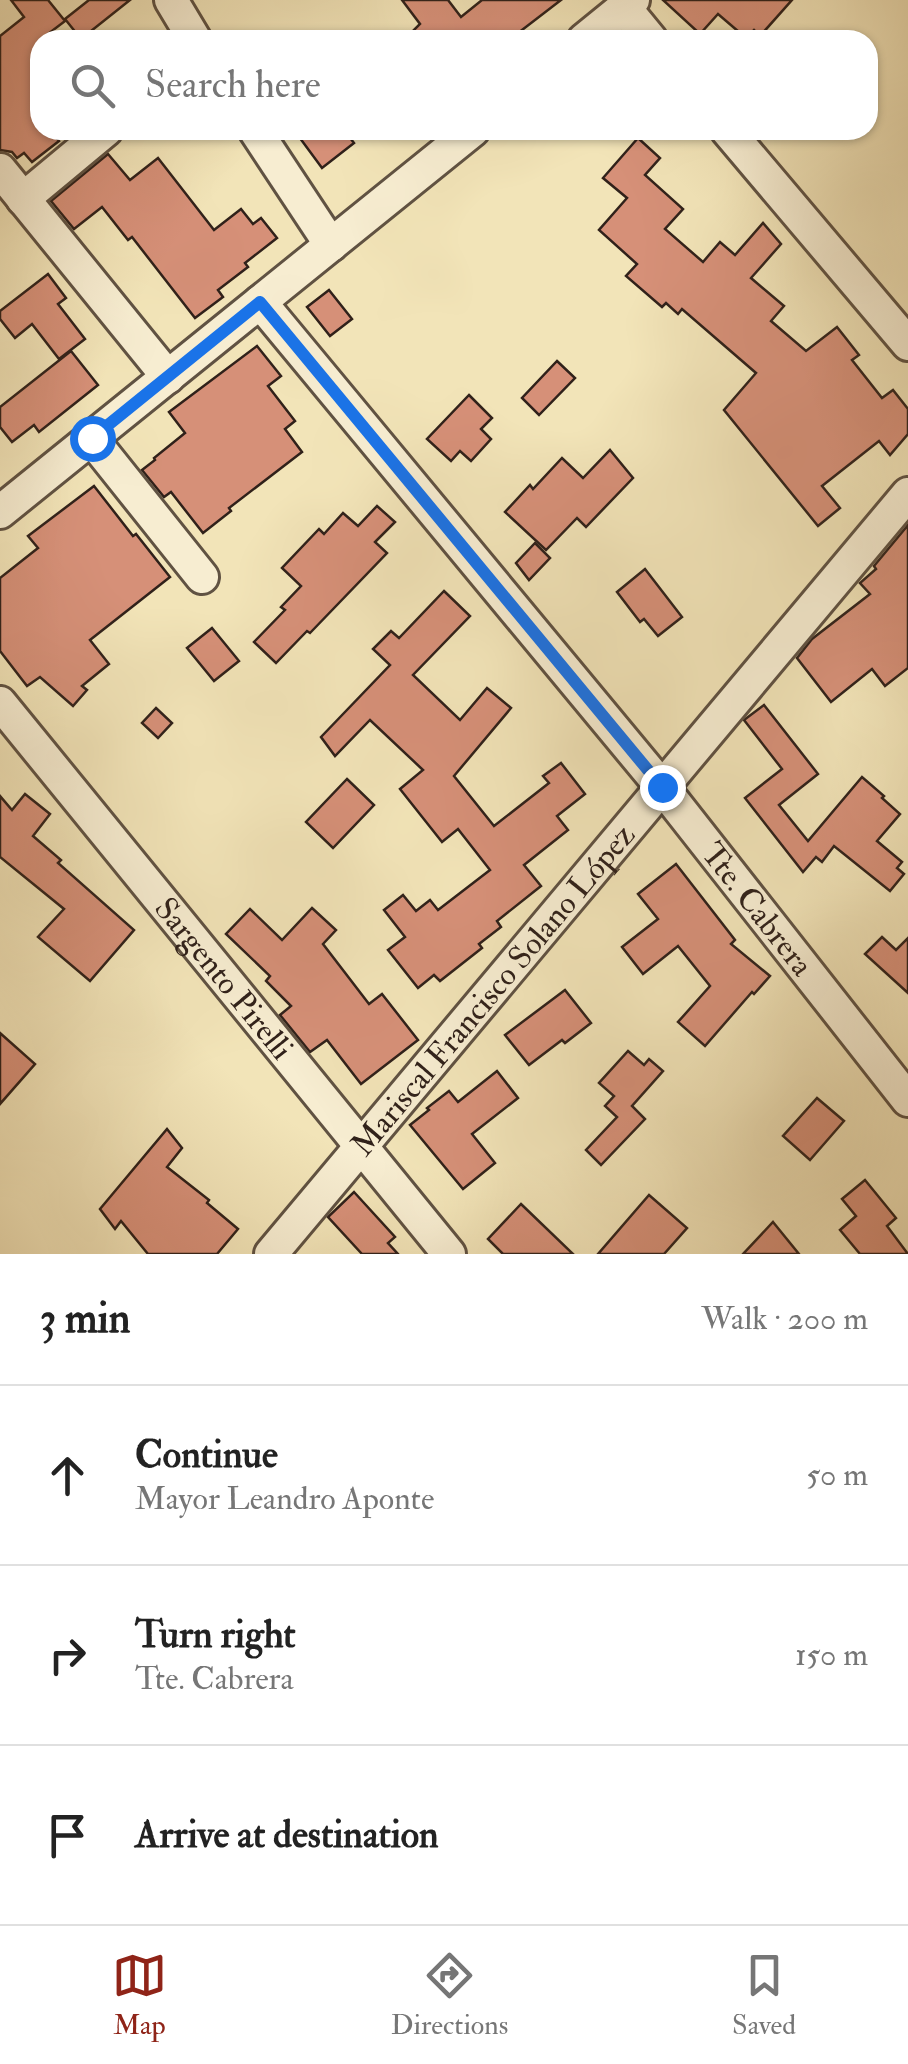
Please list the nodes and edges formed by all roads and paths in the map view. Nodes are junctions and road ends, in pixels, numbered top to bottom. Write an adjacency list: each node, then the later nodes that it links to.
1 (170, 0): 3 (street)
2 (628, 4): 4 (street); 5 (street)
3 (189, 30)
4 (596, 30)
5 (645, 30)
6 (94, 140): 11 (street)
7 (261, 140): 12 (street)
8 (460, 140): 12 (street)
9 (735, 140): 14 (street)
10 (0, 170): 11 (street)
11 (23, 199): 15 (street)
12 (331, 245): 13 (street)
13 (260, 302): 15 (street); 21 (street, Tte. Cabrera)
14 (908, 344)
15 (168, 377): 16 (street)
16 (92, 438): 18 (street); 19 (street)
17 (908, 494): 21 (street, Mariscal Francisco Solano López)
18 (0, 512)
19 (202, 577)
20 (0, 703): 23 (street, Sargento Pirelli)
21 (662, 787): 22 (street, Tte. Cabrera); 23 (street, Mariscal Francisco Solano López)
22 (908, 1100)
23 (362, 1146): 24 (street, Mariscal Francisco Solano López); 25 (street, Sargento Pirelli)
24 (270, 1254)
25 (448, 1254)

